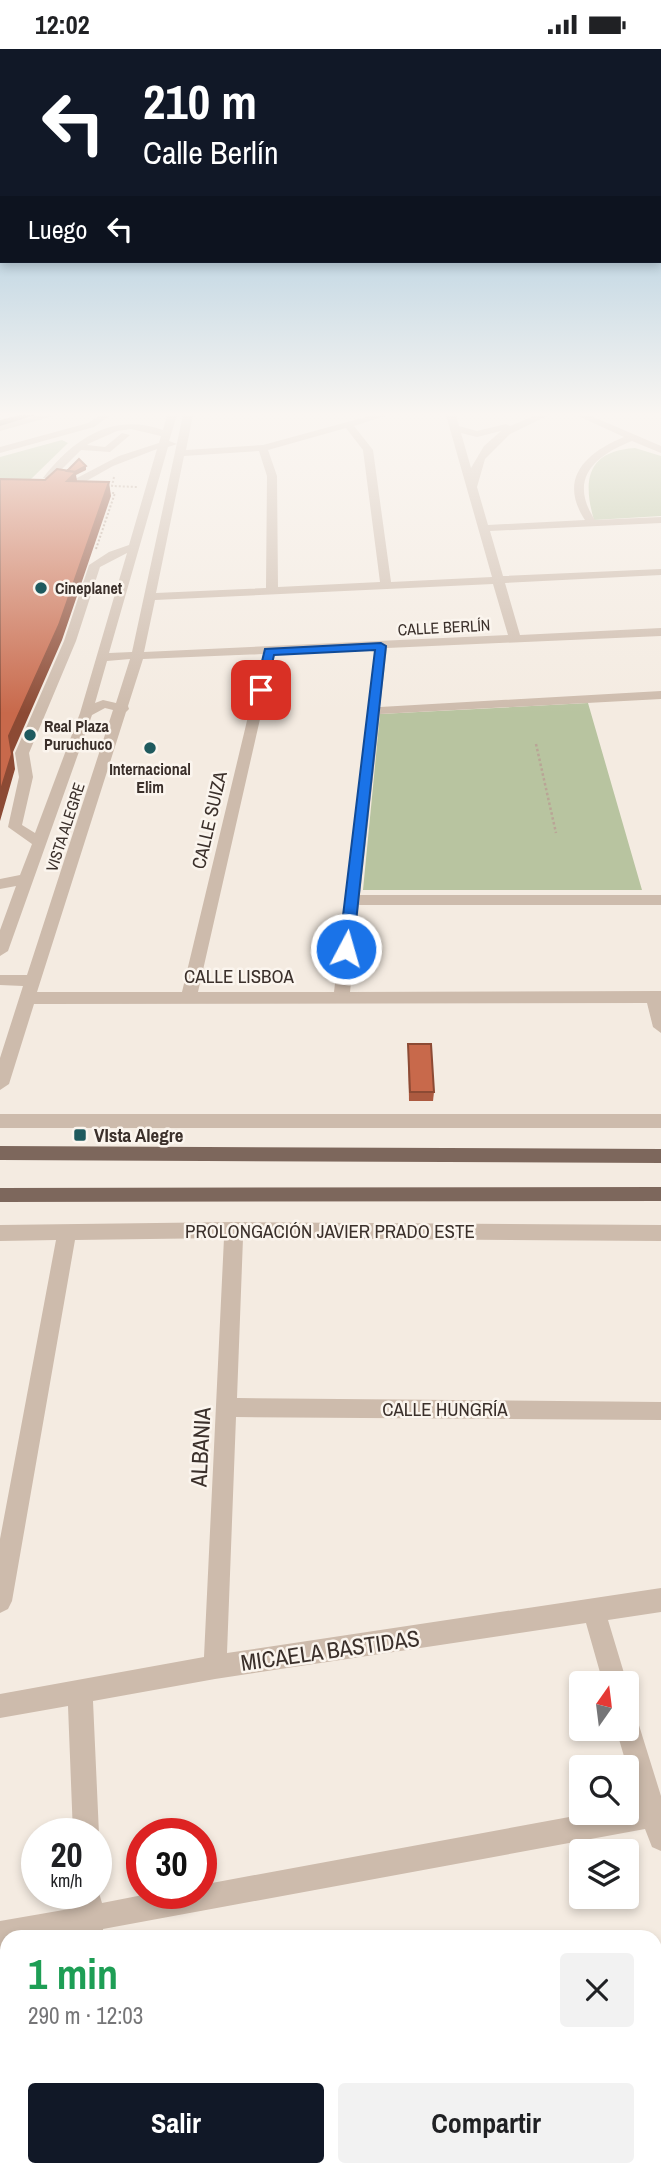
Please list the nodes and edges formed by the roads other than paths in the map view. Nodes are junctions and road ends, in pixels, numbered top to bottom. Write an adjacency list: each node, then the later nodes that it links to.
1 (145, 514): 10 (street, VISTA ALEGRE)
2 (168, 514): 15 (street, VISTA ALEGRE)
3 (272, 514): 14 (street)
4 (377, 514): 13 (street)
5 (479, 514): 9 (street)
6 (587, 514): 8 (street)
7 (661, 520): 8 (street)
8 (593, 523): 9 (street)
9 (483, 528): 12 (street)
10 (136, 546): 20 (street, VISTA ALEGRE); 26 (street)
11 (661, 572): 12 (street)
12 (498, 581): 13 (street); 17 (street)
13 (386, 586): 14 (street)
14 (272, 591): 15 (street)
15 (151, 597): 21 (street, VISTA ALEGRE)
16 (661, 632): 17 (street, CALLE BERLÍN)
17 (515, 639): 18 (street, CALLE BERLÍN)
18 (381, 646): 19 (street, CALLE BERLÍN); 24 (street)
19 (269, 652): 21 (street, CALLE BERLÍN); 34 (street, CALLE SUIZA)
20 (104, 657): 21 (street, CALLE BERLÍN); 25 (street, VISTA ALEGRE)
21 (138, 657): 23 (street, VISTA ALEGRE)
22 (661, 695): 24 (street)
23 (123, 709): 25 (street); 33 (street, VISTA ALEGRE)
24 (373, 711): 29 (street)
25 (86, 713): 26 (street, VISTA ALEGRE)
26 (39, 842): 27 (street, VISTA ALEGRE)
27 (26, 879): 28 (street); 31 (street, VISTA ALEGRE)
28 (0, 884)
29 (352, 900): 30 (street); 35 (street)
30 (661, 900)
31 (0, 951)
32 (0, 981): 33 (street)
33 (32, 981): 37 (street, VISTA ALEGRE)
34 (189, 997): 35 (street, CALLE LISBOA); 37 (street, CALLE LISBOA)
35 (341, 997): 36 (street, CALLE LISBOA)
36 (657, 997): 38 (street)
37 (27, 998): 39 (street, VISTA ALEGRE)
38 (661, 1027)
39 (7, 1042): 40 (street, VISTA ALEGRE)
40 (0, 1084)
41 (0, 1121): 42 (street)
42 (661, 1121)
43 (0, 1153): 44 (main road)
44 (661, 1156)
45 (661, 1194): 46 (main road, PROLONGACIÓN JAVIER PRADO ESTE)
46 (0, 1195)
47 (234, 1230): 49 (street, PROLONGACIÓN JAVIER PRADO ESTE); 50 (street, PROLONGACIÓN JAVIER PRADO ESTE); 51 (street, ALBANIA)
48 (0, 1233): 49 (street, PROLONGACIÓN JAVIER PRADO ESTE)
49 (67, 1233): 53 (street)
50 (661, 1233)
51 (228, 1407): 52 (street, CALLE HUNGRÍA); 56 (street, ALBANIA)
52 (661, 1411)
53 (0, 1601)
54 (661, 1601): 55 (street, MICAELA BASTIDAS)
55 (593, 1611): 56 (street, MICAELA BASTIDAS); 57 (street)
56 (215, 1667): 58 (street, MICAELA BASTIDAS)
57 (611, 1671)
58 (80, 1693): 59 (street, MICAELA BASTIDAS); 61 (street)
59 (0, 1706)
60 (632, 1741): 62 (street)
61 (85, 1818)
62 (659, 1822): 63 (street)
63 (89, 1916): 64 (street)
64 (23, 1930)

